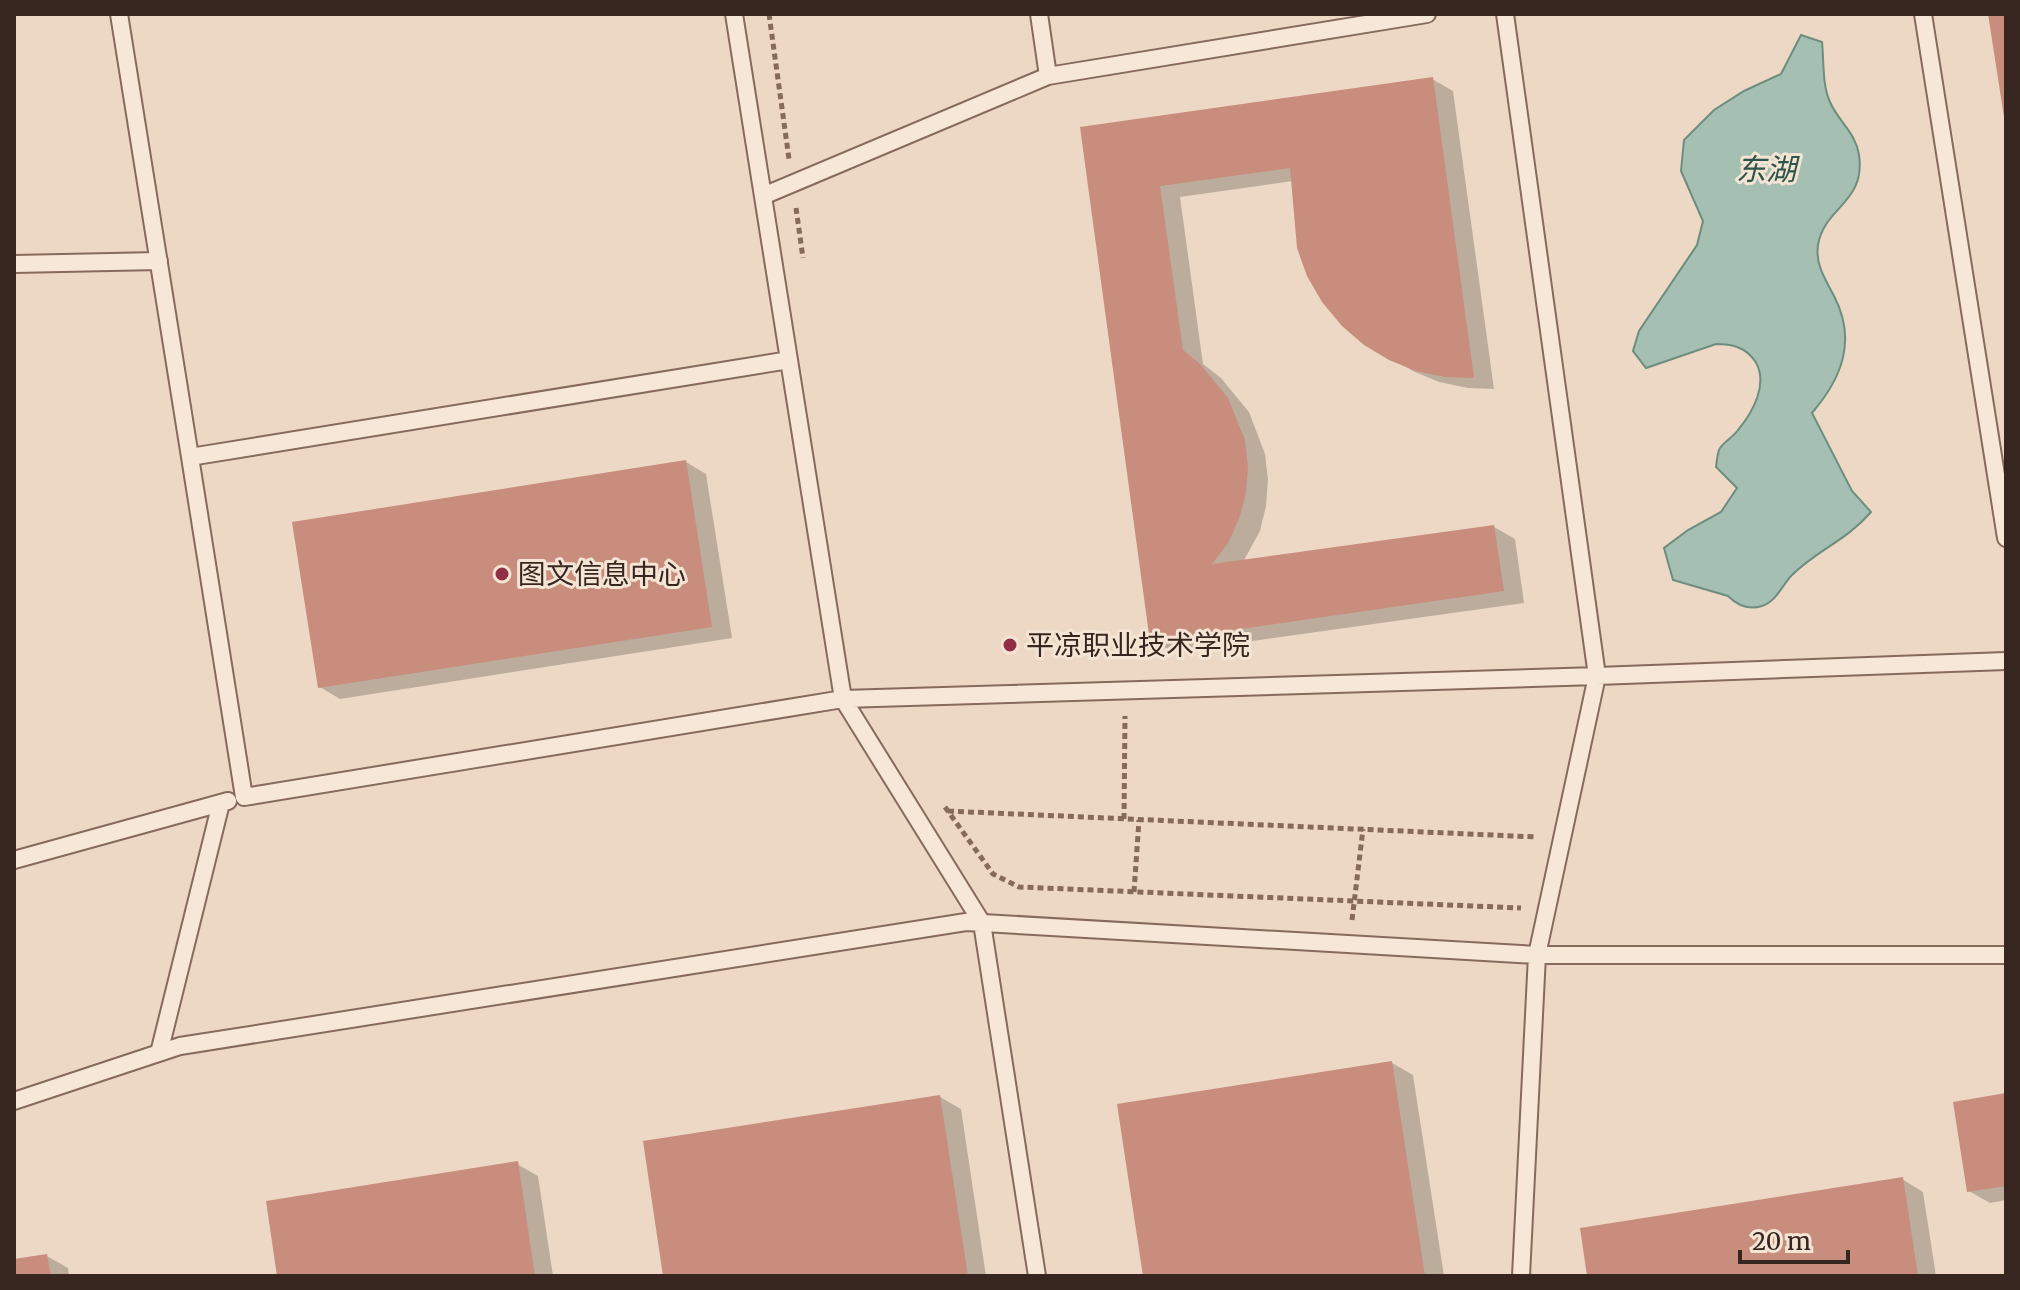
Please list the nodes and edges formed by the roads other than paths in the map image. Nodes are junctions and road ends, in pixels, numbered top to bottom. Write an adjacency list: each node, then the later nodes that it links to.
1 (119, 14): 9 (lane)
2 (734, 14): 8 (lane)
3 (1039, 14): 7 (lane)
4 (1427, 14): 7 (lane)
5 (1505, 14): 15 (lane)
6 (1923, 14): 13 (lane)
7 (1048, 76): 8 (lane)
8 (763, 196): 11 (lane)
9 (159, 261): 10 (lane); 12 (lane)
10 (14, 264)
11 (789, 360): 12 (lane); 16 (lane)
12 (190, 457): 17 (lane)
13 (2006, 538)
14 (2006, 661): 15 (lane)
15 (1597, 676): 16 (lane); 21 (lane)
16 (843, 699): 17 (lane); 20 (lane)
17 (244, 797): 18 (lane)
18 (221, 803): 19 (lane); 23 (lane)
19 (14, 860)
20 (982, 923): 21 (lane); 23 (lane); 25 (lane)
21 (1537, 955): 22 (lane); 26 (lane)
22 (2006, 955)
23 (159, 1053): 24 (lane)
24 (14, 1101)
25 (1037, 1276)
26 (1521, 1276)

